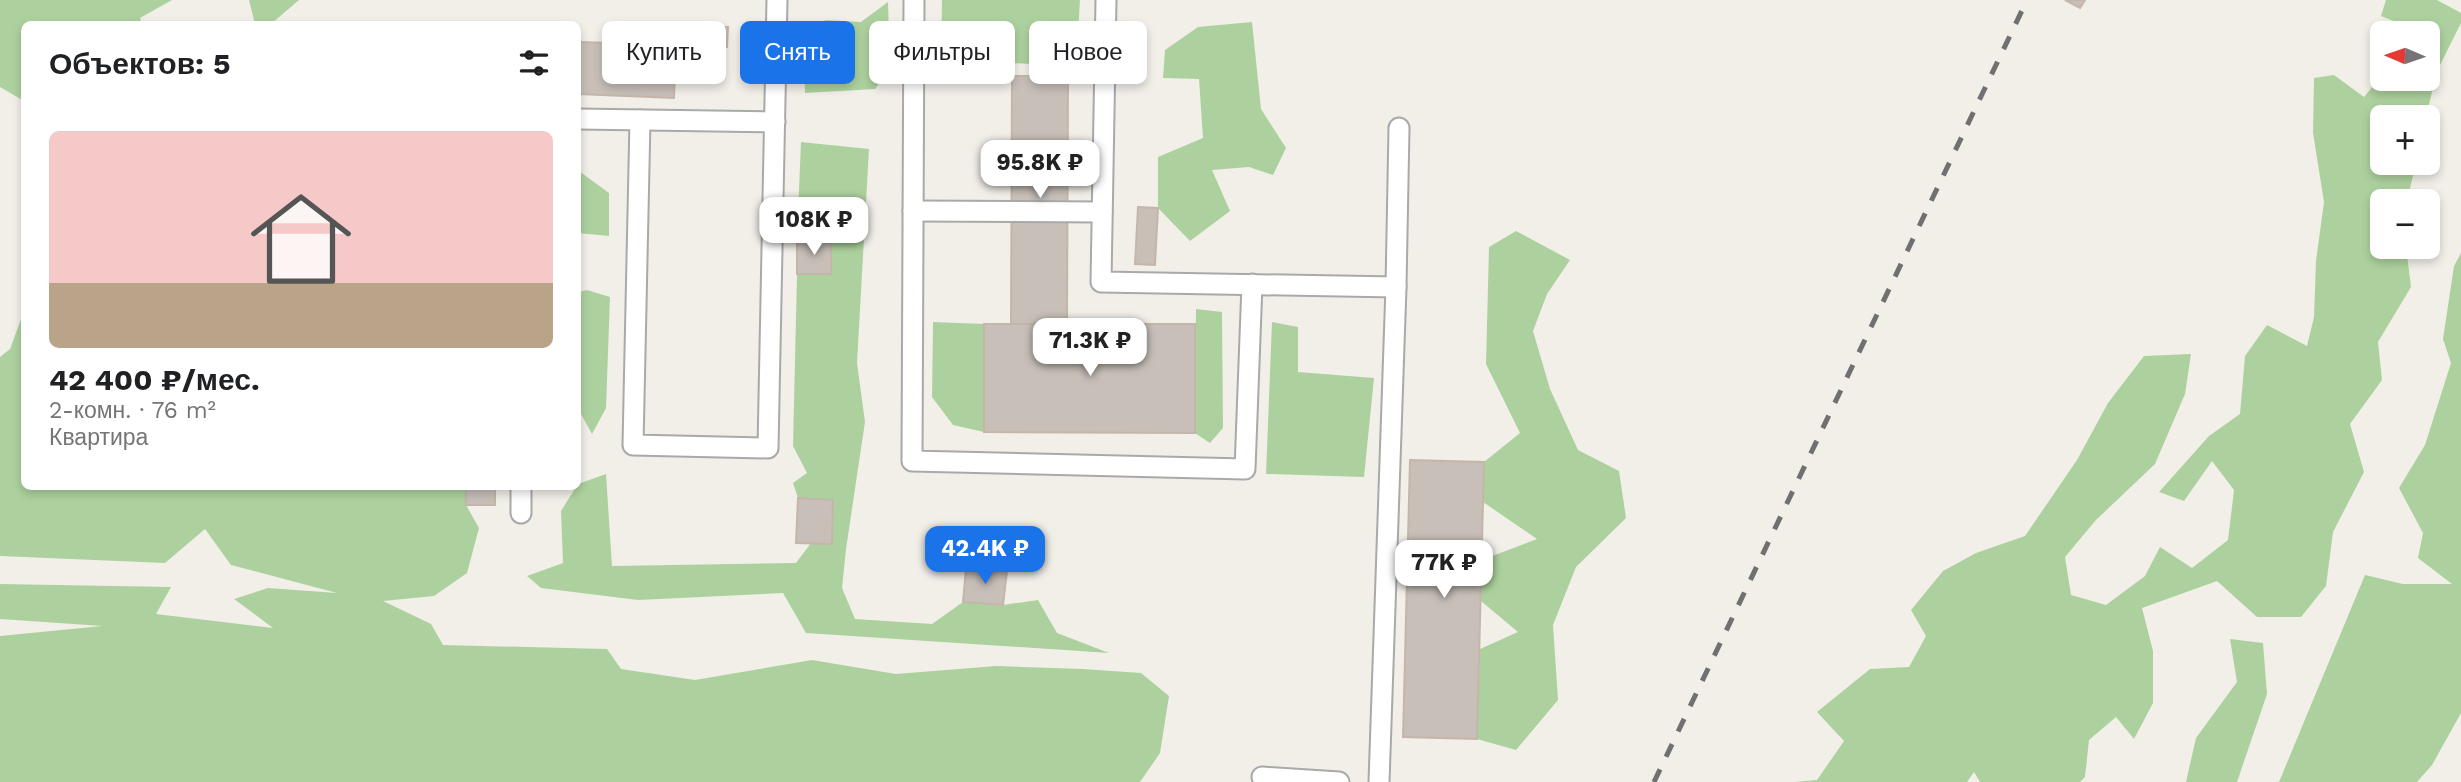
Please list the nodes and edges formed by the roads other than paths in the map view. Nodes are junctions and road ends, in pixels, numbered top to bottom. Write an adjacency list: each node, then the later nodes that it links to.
1 (777, 0): 6 (lane)
2 (914, 0): 8 (lane)
3 (1105, 0): 9 (lane)
4 (581, 118): 5 (lane)
5 (640, 120): 6 (lane); 6 (lane)
6 (775, 122)
7 (1399, 128): 11 (lane)
8 (913, 211): 9 (lane); 10 (lane)
9 (1102, 212): 10 (lane)
10 (1252, 284): 11 (lane)
11 (1396, 287): 16 (lane)
12 (522, 490): 13 (lane)
13 (521, 513)
14 (1262, 777): 15 (lane)
15 (1339, 782)
16 (1379, 782)

